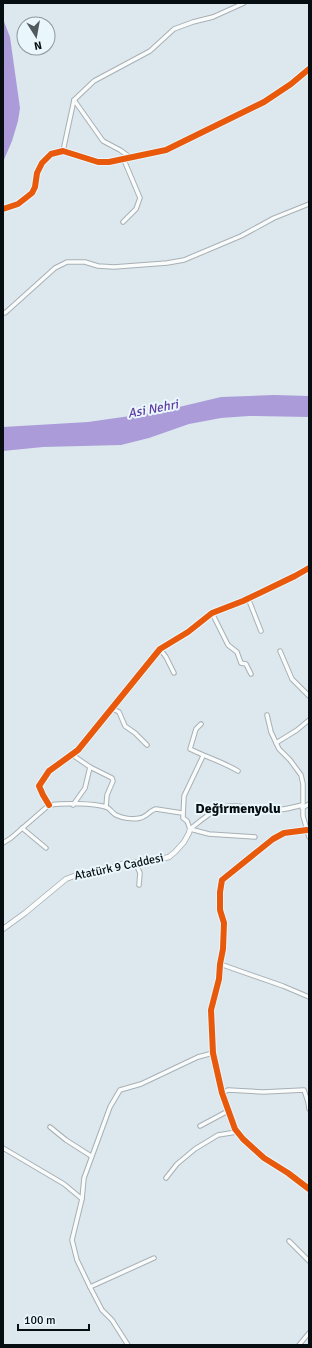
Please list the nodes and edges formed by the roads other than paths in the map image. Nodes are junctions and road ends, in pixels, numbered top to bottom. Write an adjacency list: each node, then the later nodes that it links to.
1 (244, 3): 3 (street)
2 (309, 69): 5 (street)
3 (74, 100): 4 (street); 5 (street)
4 (63, 151): 6 (street); 8 (street)
5 (131, 158): 6 (street)
6 (124, 160): 9 (street)
7 (309, 204): 10 (street)
8 (3, 209)
9 (123, 222)
10 (3, 312)
11 (309, 568): 12 (street)
12 (248, 598): 13 (street); 14 (street)
13 (212, 613): 15 (street); 18 (street)
14 (261, 631)
15 (160, 650): 17 (street); 20 (street)
16 (280, 650): 19 (street)
17 (174, 673)
18 (250, 674)
19 (309, 696)
20 (113, 709): 25 (street); 26 (street)
21 (267, 715): 24 (street)
22 (309, 720): 24 (street)
23 (201, 724): 27 (street)
24 (276, 743): 34 (street)
25 (147, 745)
26 (71, 754): 28 (street); 31 (street)
27 (203, 756): 29 (street); 35 (street)
28 (90, 767): 32 (street); 33 (street)
29 (238, 771)
30 (309, 804): 34 (street)
31 (50, 805): 32 (street); 36 (street)
32 (73, 805): 33 (street)
33 (106, 807): 35 (street)
34 (302, 807): 37 (street); 38 (street)
35 (182, 813): 37 (street)
36 (22, 828): 41 (street); 42 (street)
37 (190, 828): 39 (street); 43 (street, Atatürk 9 Caddesi)
38 (307, 830): 40 (street); 46 (street)
39 (255, 837)
40 (309, 837)
41 (3, 843)
42 (46, 848)
43 (135, 862): 44 (street); 45 (street, Atatürk 9 Caddesi)
44 (139, 885)
45 (3, 929)
46 (220, 964): 47 (street); 48 (street)
47 (309, 997)
48 (213, 1053): 49 (street); 56 (street)
49 (222, 1094): 50 (street); 51 (street)
50 (309, 1108)
51 (228, 1111): 52 (street); 54 (street)
52 (200, 1126)
53 (50, 1127): 56 (street)
54 (237, 1132): 57 (street); 58 (street)
55 (3, 1148): 59 (street)
56 (91, 1156): 59 (street)
57 (166, 1178)
58 (309, 1189)
59 (82, 1199): 63 (street)
60 (289, 1240): 62 (street)
61 (154, 1258): 63 (street)
62 (309, 1261)
63 (90, 1287): 65 (street)
64 (309, 1333): 66 (street)
65 (128, 1345)
66 (299, 1345)

